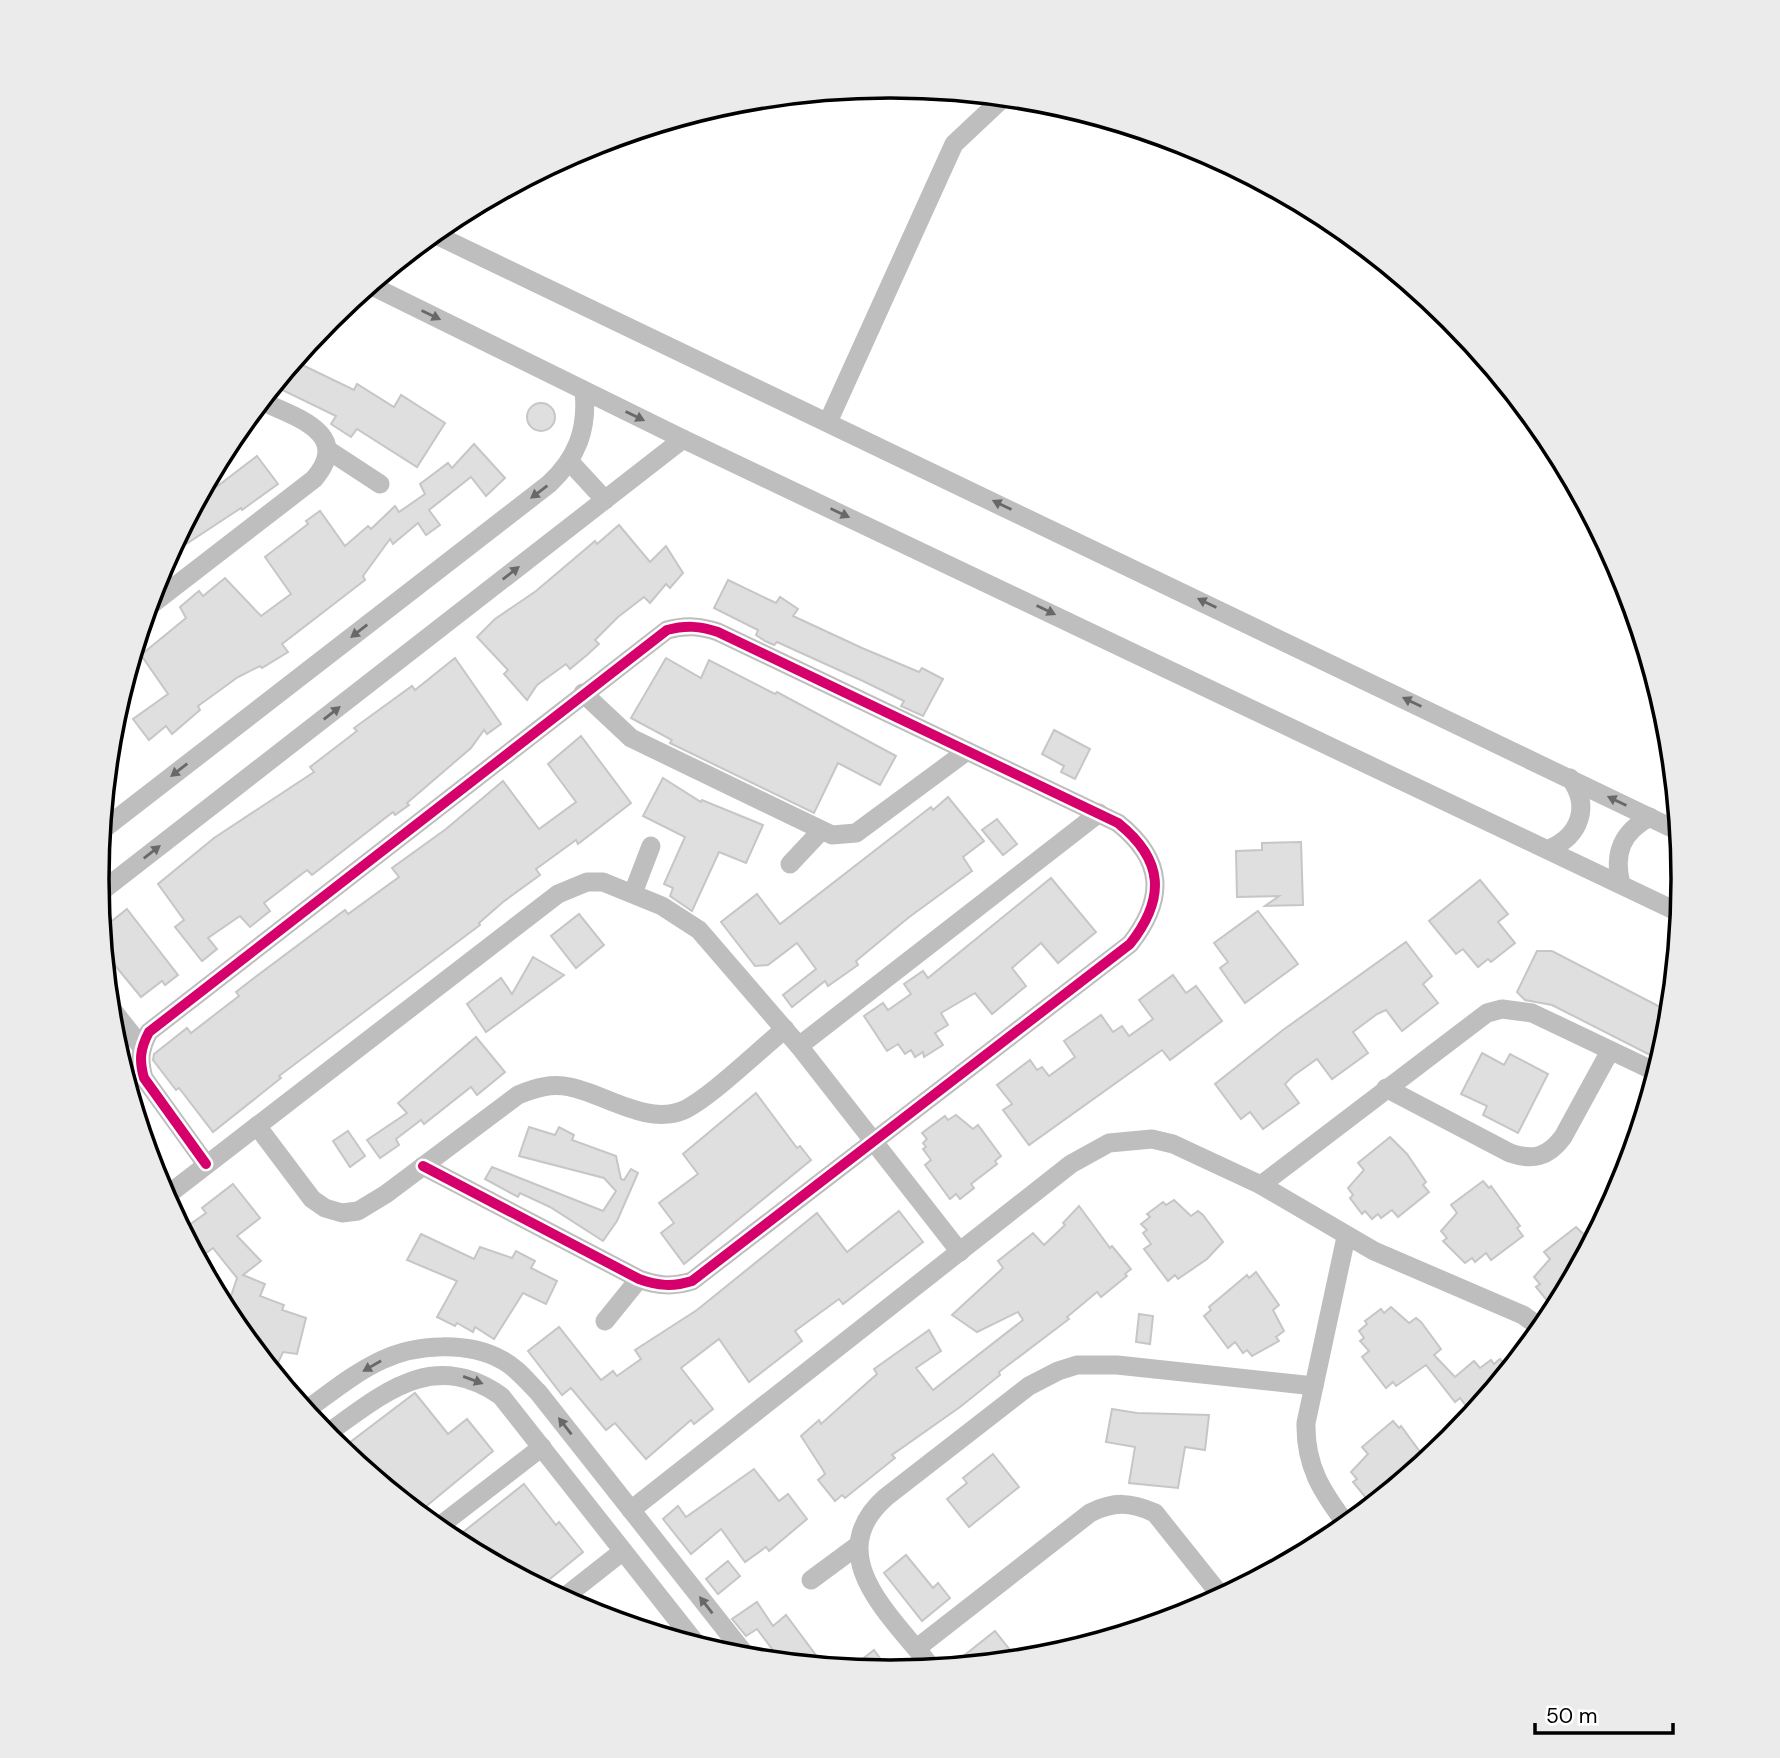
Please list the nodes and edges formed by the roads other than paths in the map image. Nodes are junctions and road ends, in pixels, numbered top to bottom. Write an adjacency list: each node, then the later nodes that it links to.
1 (995, 105): 6 (street)
2 (444, 239): 6 (street)
3 (378, 289): 4 (street, one-way to 4)
4 (584, 391): 7 (street, one-way to 7); 9 (street)
5 (269, 405): 8 (street)
6 (828, 422): 15 (street, one-way to 6)
7 (683, 439): 11 (street); 22 (street, one-way to 22)
8 (328, 450): 10 (street); 12 (street)
9 (570, 462): 11 (street); 18 (street, one-way to 18)
10 (380, 485)
11 (605, 500): 25 (street, one-way to 11)
12 (162, 597)
13 (583, 693): 14 (street); 20 (street); 30 (street)
14 (967, 751): 16 (street); 20 (street)
15 (1570, 778): 17 (street, one-way to 15); 22 (street)
16 (1099, 813): 31 (street); 36 (street)
17 (1650, 817): 19 (street); 24 (street)
18 (111, 824)
19 (1669, 826)
20 (820, 832): 23 (street)
21 (651, 846): 26 (street)
22 (1549, 849): 24 (street)
23 (790, 864)
24 (1621, 884): 27 (street)
25 (109, 885)
26 (633, 893): 29 (street); 35 (street)
27 (1670, 908)
28 (123, 1023): 30 (street)
29 (785, 1029): 31 (street); 38 (street)
30 (141, 1046): 37 (street)
31 (799, 1046): 36 (street)
32 (1610, 1051): 33 (street); 34 (street); 34 (street)
33 (1647, 1068)
34 (1386, 1088): 39 (street)
35 (257, 1126): 37 (street); 38 (street)
36 (874, 1142): 42 (street); 43 (street)
37 (206, 1164): 40 (street)
38 (424, 1166): 43 (street)
39 (1261, 1185): 41 (street); 42 (street)
40 (173, 1189)
41 (1346, 1237): 45 (street); 46 (street)
42 (960, 1252): 50 (street)
43 (639, 1279): 44 (street)
44 (605, 1321)
45 (1532, 1322)
46 (1314, 1386): 51 (street); 53 (street)
47 (313, 1405): 50 (street, one-way to 47)
48 (335, 1428): 49 (street, one-way to 49)
49 (542, 1447): 52 (street); 54 (street)
50 (631, 1510): 59 (street, one-way to 50)
51 (1341, 1516)
52 (446, 1521)
53 (857, 1546): 55 (street); 60 (street)
54 (623, 1551): 57 (street); 58 (street)
55 (811, 1580)
56 (1215, 1588): 60 (street)
57 (571, 1592)
58 (688, 1633)
59 (738, 1645)
60 (916, 1648): 61 (street)
61 (925, 1659)

